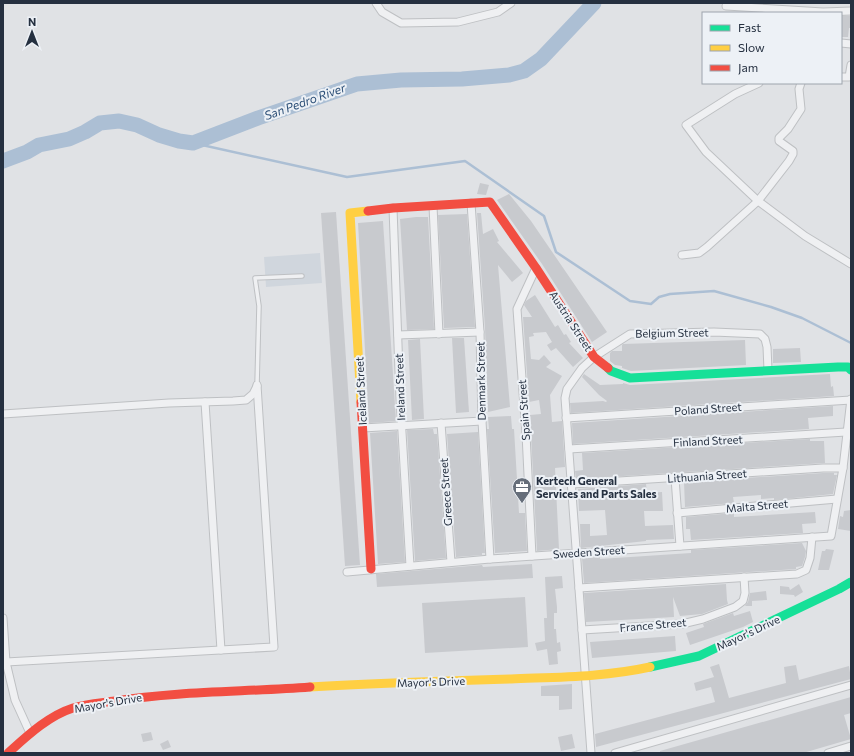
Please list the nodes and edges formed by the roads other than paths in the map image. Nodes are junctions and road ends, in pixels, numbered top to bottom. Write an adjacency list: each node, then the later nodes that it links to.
1 (376, 3): 2 (street)
2 (511, 3)
3 (726, 6): 4 (street)
4 (851, 11)
5 (851, 65): 6 (street)
6 (850, 77)
7 (757, 84): 9 (street)
8 (801, 84): 9 (street)
9 (758, 200): 14 (street); 15 (street)
10 (471, 203): 11 (street, Austria Street); 16 (street, Austria Street); 18 (street, Denmark Street)
11 (433, 206): 12 (street, Austria Street); 19 (street)
12 (393, 208): 13 (street, Austria Street); 20 (street, Ireland Street)
13 (350, 213): 32 (street, Iceland Street)
14 (682, 255)
15 (851, 264)
16 (536, 268): 21 (street, Austria Street); 43 (street, Spain Street)
17 (302, 276): 24 (lane)
18 (480, 332): 19 (street); 29 (street, Denmark Street)
19 (439, 334): 20 (street)
20 (398, 335): 31 (street, Ireland Street)
21 (594, 357): 22 (street, Austria Street); 22 (street, Belgium Street); 28 (street, Belgium Street)
22 (768, 370): 23 (street, Austria Street)
23 (851, 370)
24 (257, 385): 26 (street); 54 (street)
25 (851, 400): 28 (street, Poland Street); 33 (street)
26 (205, 402): 27 (street); 54 (street)
27 (3, 414)
28 (566, 418): 34 (street, Belgium Street)
29 (482, 421): 30 (street); 44 (street, Denmark Street)
30 (442, 423): 31 (street); 45 (street, Greece Street)
31 (402, 425): 32 (street); 46 (street, Ireland Street)
32 (363, 428): 47 (street, Iceland Street)
33 (846, 432): 34 (street, Finland Street); 35 (street)
34 (569, 449): 37 (street, Belgium Street)
35 (843, 468): 36 (street, Lithuania Street); 38 (street)
36 (675, 478): 37 (street, Lithuania Street); 39 (street)
37 (572, 484): 42 (street, Belgium Street)
38 (837, 499): 39 (street, Malta Street); 40 (street, Sweden Street)
39 (677, 513): 41 (street)
40 (812, 537): 41 (street, Sweden Street); 49 (street)
41 (680, 546): 42 (street, Sweden Street)
42 (577, 553): 43 (street, Sweden Street); 51 (street, Belgium Street)
43 (532, 556): 44 (street, Sweden Street)
44 (490, 559): 45 (street, Sweden Street)
45 (450, 562): 46 (street, Sweden Street)
46 (410, 566): 47 (street, Sweden Street)
47 (372, 569): 48 (street, Sweden Street)
48 (347, 572)
49 (744, 576): 51 (street); 53 (street, France Street)
50 (851, 582): 56 (street, Mayor's Drive)
51 (579, 588): 53 (street, Belgium Street)
52 (3, 618): 55 (street)
53 (582, 630): 56 (street, Belgium Street)
54 (221, 650): 55 (street)
55 (6, 662): 58 (street)
56 (586, 676): 58 (street, Mayor's Drive); 61 (street, Belgium Street)
57 (851, 685): 62 (street)
58 (30, 733): 60 (street, Mayor's Drive)
59 (851, 746): 63 (street)
60 (8, 753)
61 (592, 753)
62 (615, 753)
63 (828, 753)

